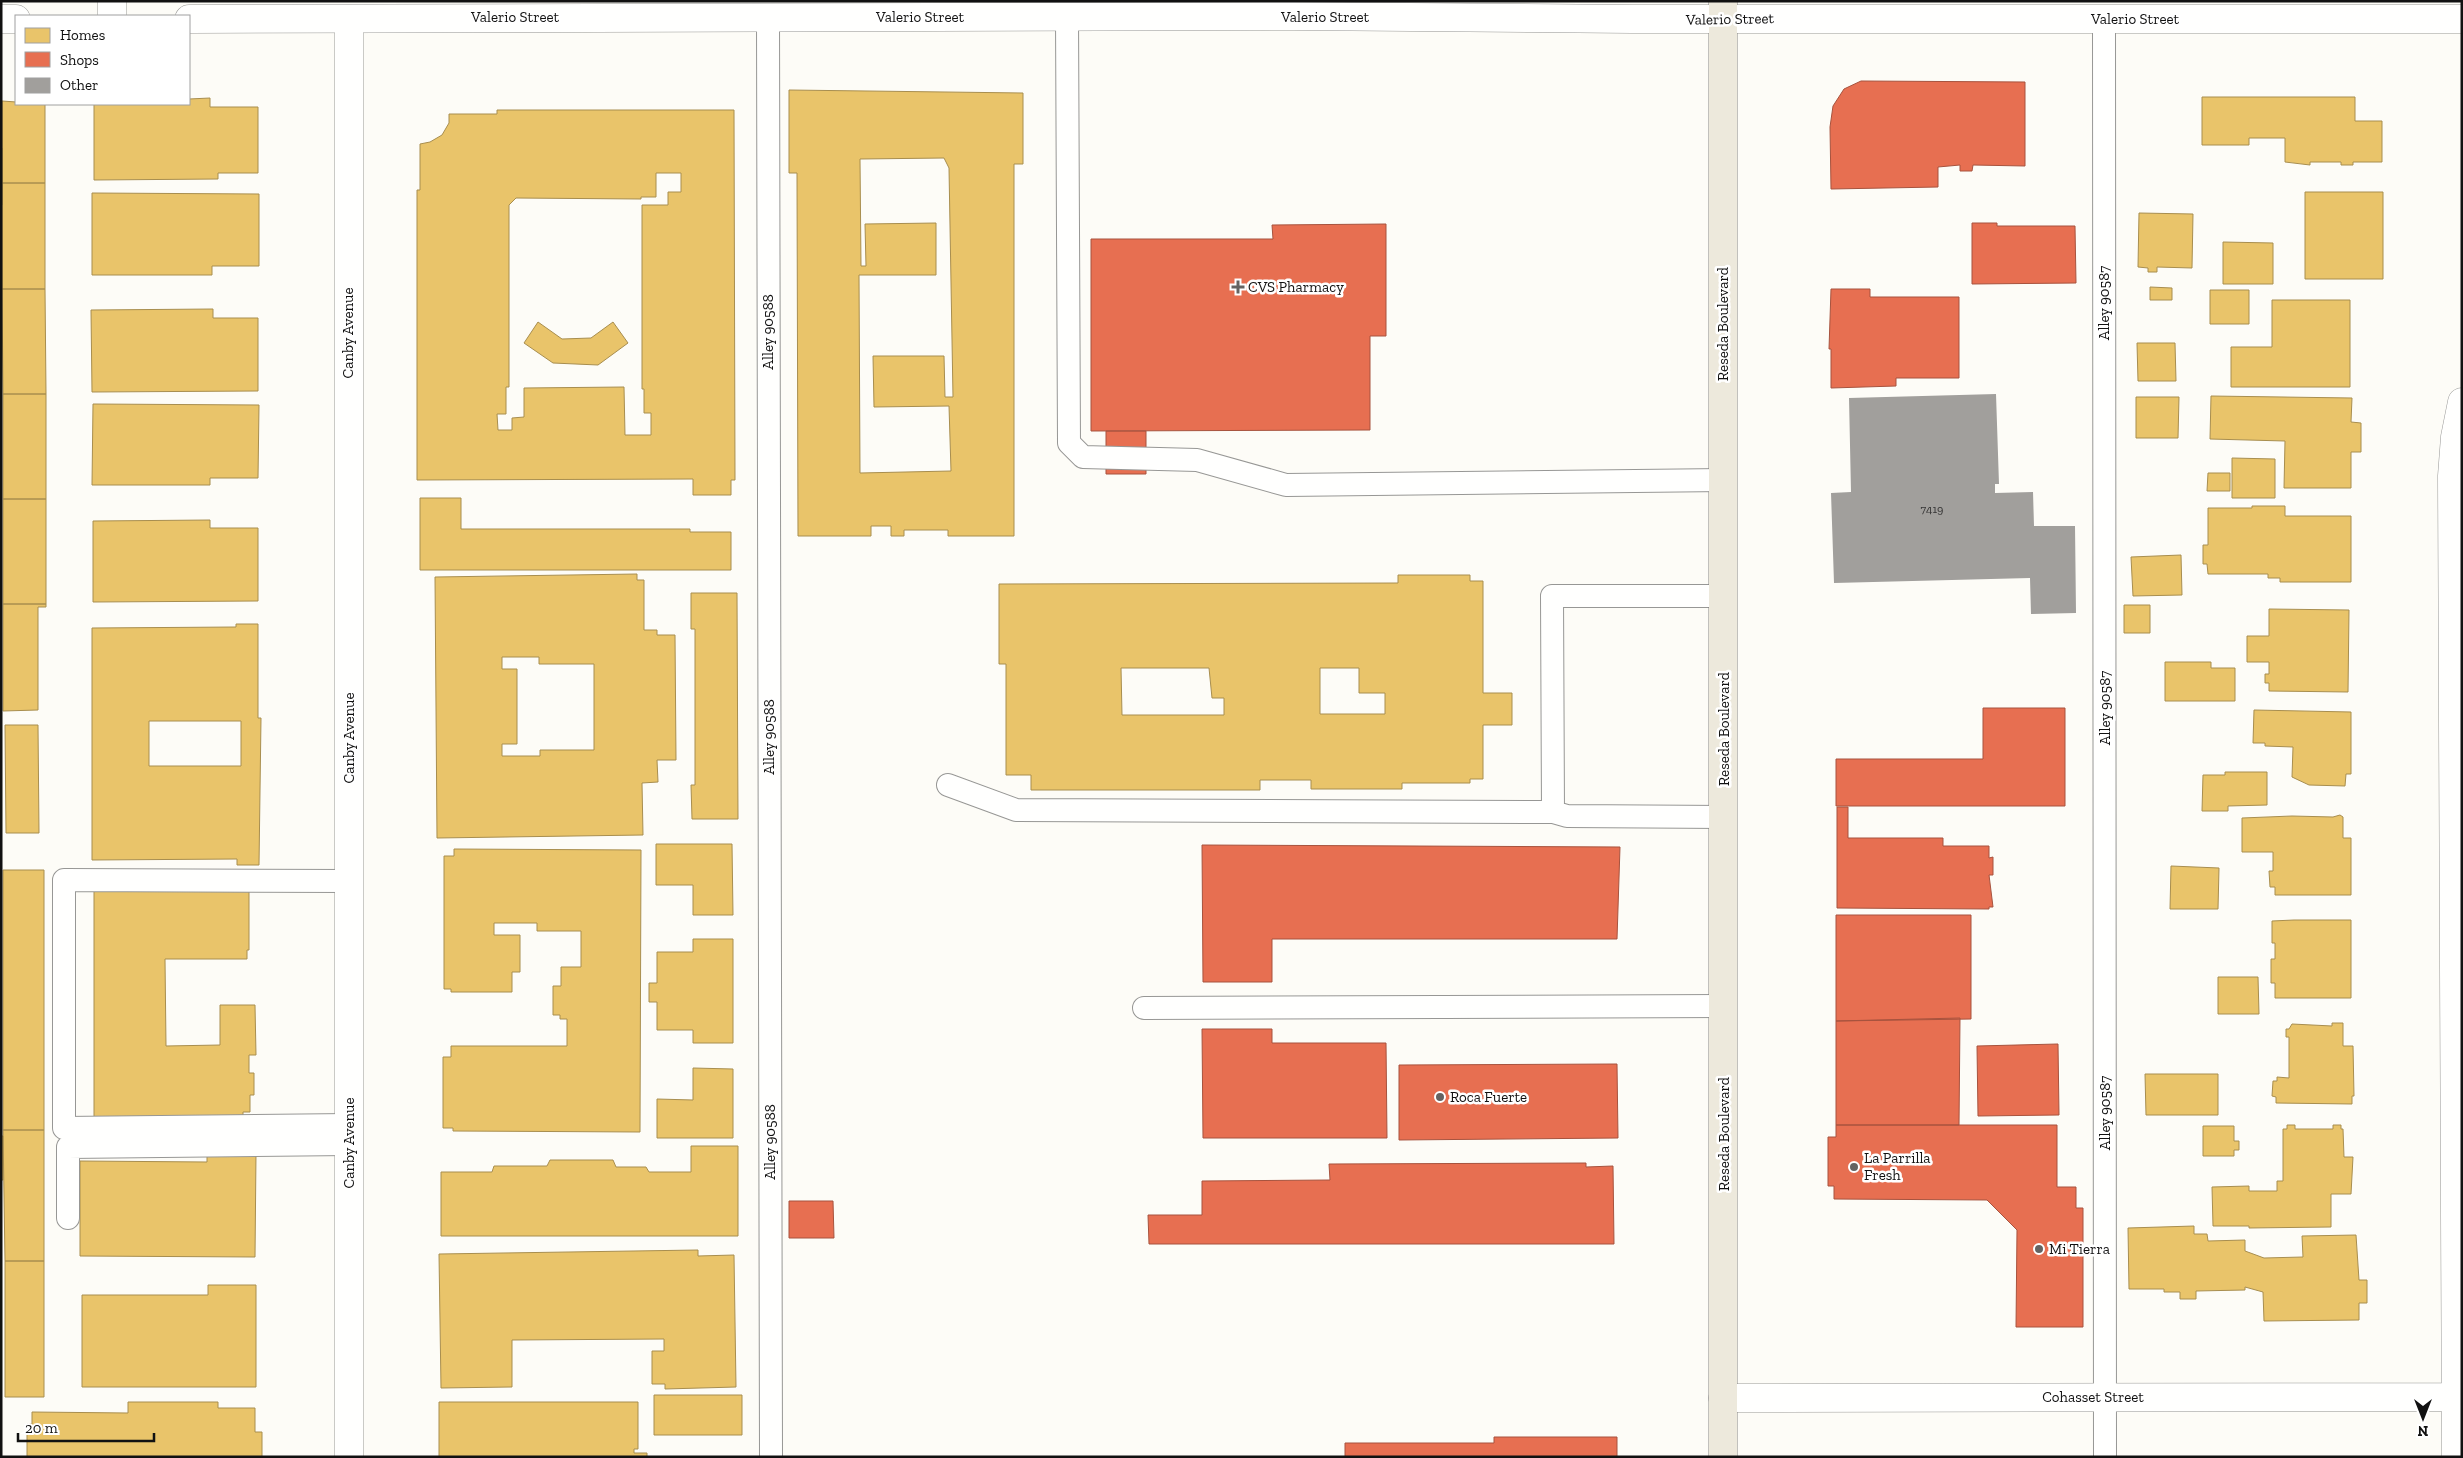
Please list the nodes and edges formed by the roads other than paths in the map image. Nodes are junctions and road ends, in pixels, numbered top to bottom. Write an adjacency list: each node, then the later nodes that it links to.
1 (112, 1): 7 (street)
2 (503, 9): 8 (street, Valerio Street); 13 (street, Valerio Street)
3 (903, 9): 8 (street, Valerio Street); 9 (street, Valerio Street)
4 (1294, 9): 5 (street, Valerio Street); 9 (street, Valerio Street)
5 (1723, 10): 14 (street, Valerio Street); 17 (main road, Reseda Boulevard)
6 (2146, 10): 14 (street, Valerio Street); 15 (street, Valerio Street)
7 (112, 15)
8 (768, 17): 31 (lane, Alley 90588)
9 (1067, 17): 17 (lane)
10 (1, 19): 11 (street)
11 (15, 19)
12 (190, 19): 13 (street, Valerio Street)
13 (349, 19): 22 (street, Canby Avenue)
14 (2104, 19): 27 (lane, Alley 90587)
15 (2462, 19)
16 (2462, 402): 28 (street)
17 (1724, 480): 18 (main road, Reseda Boulevard)
18 (1724, 596): 20 (lane); 21 (main road, Reseda Boulevard)
19 (948, 785): 20 (lane)
20 (1553, 812): 21 (lane)
21 (1725, 817): 23 (main road, Reseda Boulevard)
22 (349, 881): 25 (street, Canby Avenue); 25 (lane)
23 (1724, 1006): 24 (lane); 29 (main road, Reseda Boulevard)
24 (1144, 1008)
25 (349, 1134): 26 (lane); 30 (street, Canby Avenue)
26 (68, 1218)
27 (2105, 1397): 28 (street, Cohasset Street); 29 (street, Cohasset Street); 33 (lane, Alley 90587)
28 (2459, 1397): 34 (street)
29 (1723, 1398): 32 (main road, Reseda Boulevard)
30 (349, 1457)
31 (771, 1457)
32 (1724, 1457)
33 (2105, 1457)
34 (2456, 1457)

